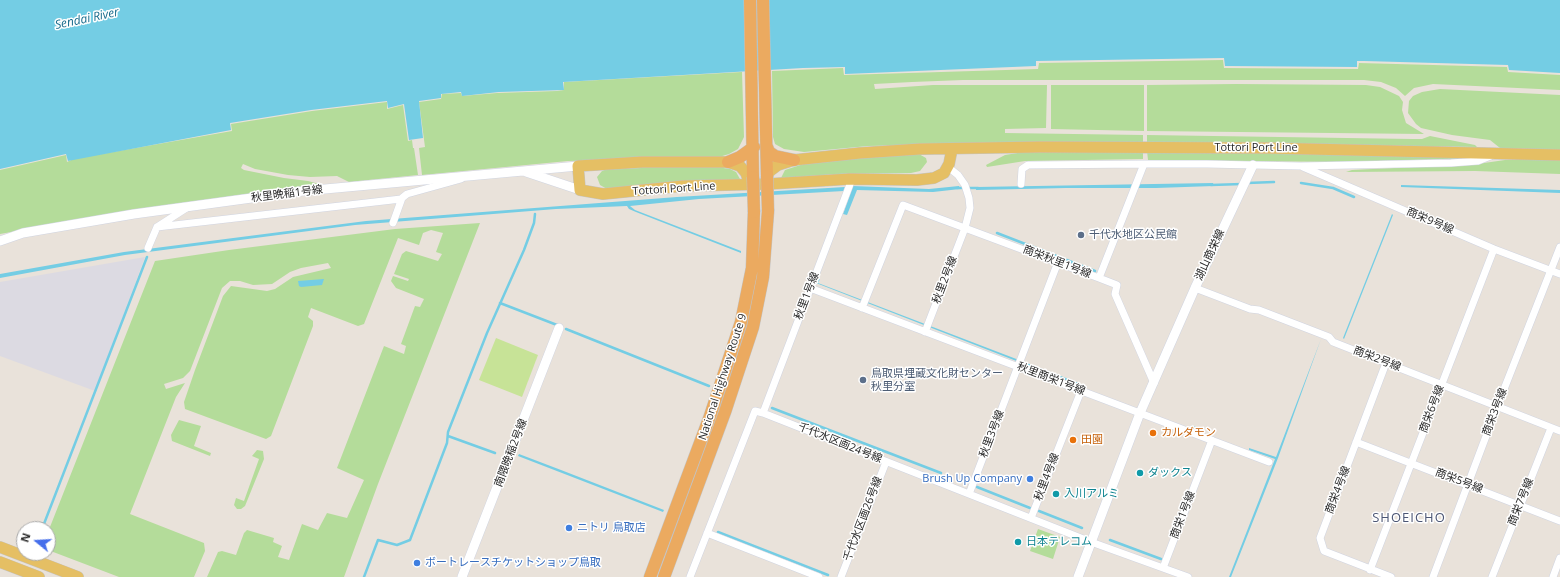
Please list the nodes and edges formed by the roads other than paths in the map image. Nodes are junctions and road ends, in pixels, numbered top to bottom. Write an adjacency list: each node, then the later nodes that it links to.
1 (750, 0): 3 (highway, National Highway Route 9)
2 (763, 0): 4 (highway, National Highway Route 9)
3 (754, 147): 9 (highway); 18 (highway, National Highway Route 9)
4 (767, 147): 8 (highway); 17 (highway, National Highway Route 9)
5 (952, 149): 6 (main road, Tottori Port Line); 8 (main road, Tottori Port Line); 14 (main road)
6 (1499, 153): 7 (main road, Tottori Port Line); 13 (street)
7 (1560, 155)
8 (794, 160): 17 (main road, Tottori Port Line)
9 (728, 162): 12 (main road); 18 (main road)
10 (1144, 164): 11 (street); 20 (street); 34 (street, 商栄秋里1号線)
11 (1253, 165): 13 (street); 36 (street, 湖山商栄線)
12 (578, 166): 15 (street, 秋里晩稲1号線); 21 (main road)
13 (1301, 166): 30 (street, 商栄9号線)
14 (948, 168): 19 (main road, Tottori Port Line); 26 (street, 秋里2号線)
15 (522, 170): 16 (street, 秋里晩稲1号線); 21 (street)
16 (471, 174): 22 (street); 23 (street, 秋里晩稲1号線)
17 (767, 176): 71 (highway, National Highway Route 9, bridge)
18 (751, 178): 70 (highway, National Highway Route 9, bridge)
19 (852, 179): 21 (main road, Tottori Port Line); 35 (street, 秋里1号線)
20 (1021, 184)
21 (580, 190)
22 (401, 199): 24 (street); 25 (street)
23 (189, 207): 25 (street); 27 (street, 秋里晩稲1号線)
24 (393, 223)
25 (157, 227): 29 (street)
26 (965, 228): 31 (street, 商栄秋里1号線); 37 (street, 商栄秋里1号線); 39 (street, 秋里2号線)
27 (0, 241)
28 (1560, 247): 32 (street, 商栄3号線)
29 (148, 248)
30 (1494, 249): 32 (street, 商栄9号線); 43 (street, 商栄6号線)
31 (1058, 262): 34 (street, 商栄秋里1号線); 41 (street, 秋里3号線)
32 (1551, 271): 33 (street, 商栄9号線); 45 (street, 商栄3号線)
33 (1560, 274)
34 (1099, 278): 42 (street)
35 (810, 288): 37 (street, 秋里商栄1号線); 46 (street, 秋里1号線)
36 (1195, 288): 40 (street, 商栄2号線); 42 (street, 湖山商栄線)
37 (862, 308): 39 (street, 秋里商栄1号線)
38 (559, 328): 69 (street, 南隈晩稲2号線)
39 (925, 332): 41 (street, 秋里商栄1号線)
40 (1386, 363): 43 (street, 商栄2号線); 51 (street, 商栄4号線)
41 (1018, 367): 44 (street, 秋里商栄1号線); 56 (street, 秋里3号線)
42 (1154, 382): 47 (street, 湖山商栄線)
43 (1442, 384): 45 (street, 商栄2号線); 54 (street, 商栄6号線)
44 (1081, 391): 47 (street, 秋里商栄1号線); 58 (street, 秋里4号線)
45 (1497, 407): 48 (street, 商栄2号線); 55 (street, 商栄3号線)
46 (763, 412): 52 (street, 千代水区画24号線); 60 (street)
47 (1140, 414): 50 (street, 秋里商栄1号線); 61 (street, 湖山商栄線)
48 (1551, 428): 49 (street, 商栄2号線); 57 (street, 商栄7号線)
49 (1560, 431)
50 (1212, 440): 53 (street, 秋里商栄1号線); 65 (street, 商栄1号線)
51 (1356, 442): 54 (street, 商栄5号線); 66 (street, 商栄4号線)
52 (886, 462): 56 (street, 千代水区画24号線); 74 (street, 千代水区画26号線)
53 (1269, 462)
54 (1411, 463): 55 (street, 商栄5号線); 66 (street, 商栄6号線)
55 (1468, 484): 57 (street, 商栄5号線); 78 (street, 商栄3号線)
56 (969, 494): 58 (street, 千代水区画24号線)
57 (1520, 504): 59 (street, 商栄5号線); 79 (street, 商栄7号線)
58 (1031, 518): 61 (street, 千代水区画24号線)
59 (1560, 521)
60 (707, 534): 72 (street); 73 (street)
61 (1091, 542): 65 (street, 千代水区画24号線); 75 (street, 湖山商栄線)
62 (0, 547): 68 (main road)
63 (1560, 558): 80 (street)
64 (0, 562): 67 (main road)
65 (1163, 568): 76 (street, 千代水区画24号線)
66 (1370, 570): 77 (street, 商栄4号線)
67 (39, 577)
68 (78, 577)
69 (462, 577)
70 (650, 577)
71 (664, 577)
72 (690, 577)
73 (819, 577)
74 (841, 577)
75 (1078, 577)
76 (1188, 577)
77 (1391, 577)
78 (1433, 577)
79 (1492, 577)
80 (1553, 577)

